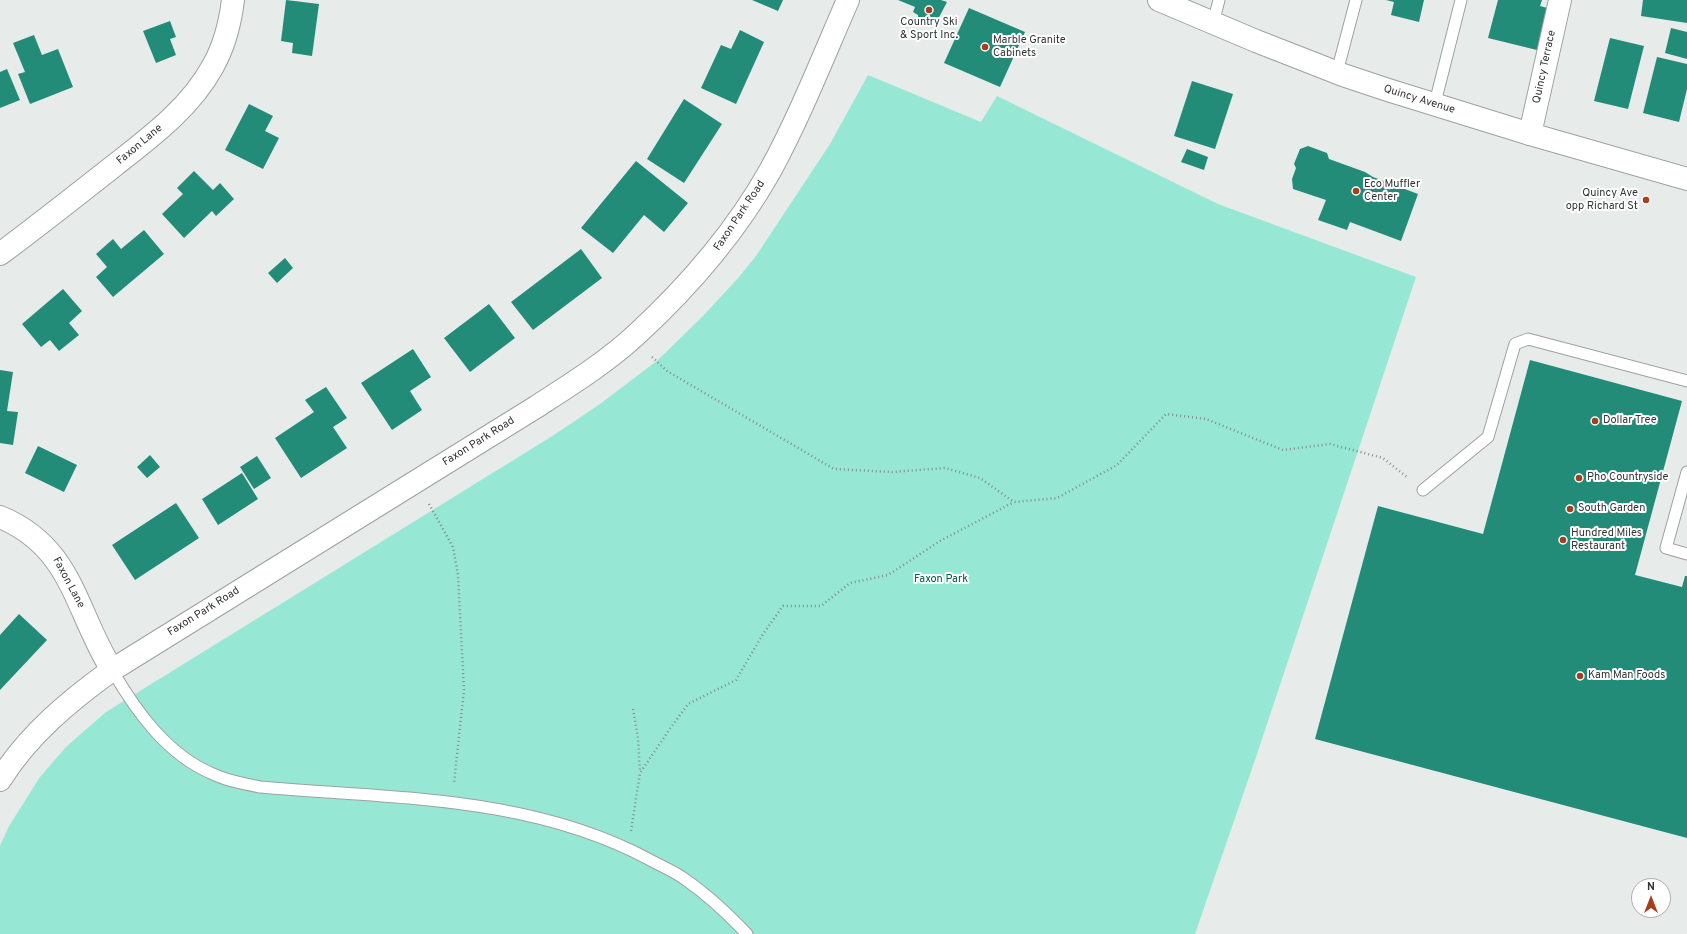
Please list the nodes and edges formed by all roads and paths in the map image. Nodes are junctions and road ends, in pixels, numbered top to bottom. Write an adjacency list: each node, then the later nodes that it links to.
1 (233, 0): 13 (street, Faxon Lane)
2 (848, 0): 22 (street, Faxon Park Road)
3 (1159, 0): 8 (street, Quincy Avenue)
4 (1219, 0): 8 (lane)
5 (1356, 0): 9 (lane)
6 (1461, 0): 10 (lane)
7 (1560, 0): 11 (street, Quincy Terrace)
8 (1213, 23): 9 (street, Quincy Avenue)
9 (1337, 72): 10 (street, Quincy Avenue)
10 (1434, 103): 11 (street, Quincy Avenue)
11 (1530, 134): 12 (street, Quincy Avenue)
12 (1687, 179)
13 (0, 254)
14 (652, 357): 18 (path)
15 (1687, 381): 17 (lane)
16 (1687, 472): 21 (lane)
17 (1424, 490): 18 (path)
18 (1014, 502): 24 (path)
19 (429, 504): 26 (path)
20 (0, 517): 22 (street, Faxon Lane)
21 (1687, 554)
22 (112, 670): 25 (street, Faxon Park Road); 26 (lane)
23 (633, 709): 24 (path)
24 (640, 773): 27 (path)
25 (0, 780)
26 (451, 802): 27 (lane)
27 (628, 848): 28 (lane)
28 (747, 934)

